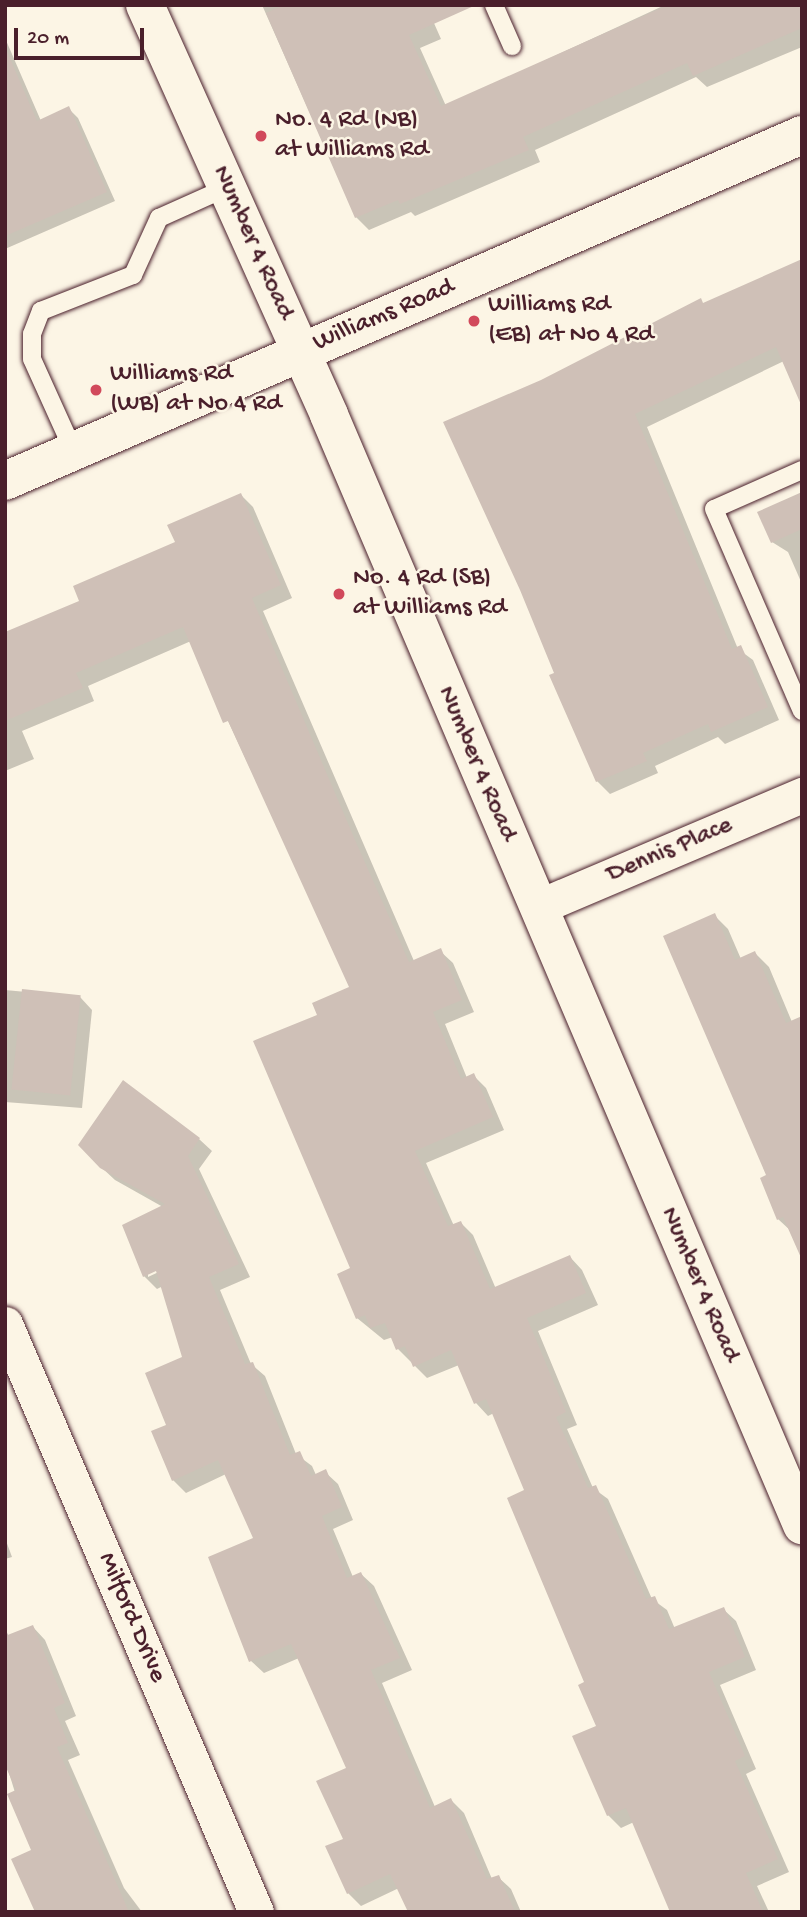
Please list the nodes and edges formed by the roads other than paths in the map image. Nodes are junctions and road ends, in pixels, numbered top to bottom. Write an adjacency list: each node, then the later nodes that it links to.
1 (145, 5): 5 (main road, Number 4 Road)
2 (494, 5): 3 (lane)
3 (512, 47)
4 (802, 135): 6 (main road, Williams Road)
5 (228, 187): 6 (main road, Number 4 Road); 7 (lane)
6 (301, 352): 7 (main road, Williams Road); 12 (main road, Number 4 Road)
7 (74, 452): 9 (main road, Williams Road)
8 (802, 471): 10 (lane)
9 (5, 481)
10 (802, 711)
11 (802, 795): 12 (street, Dennis Place)
12 (538, 907): 14 (main road, Number 4 Road)
13 (5, 1324): 15 (street, Milford Drive)
14 (802, 1525)
15 (256, 1912)

